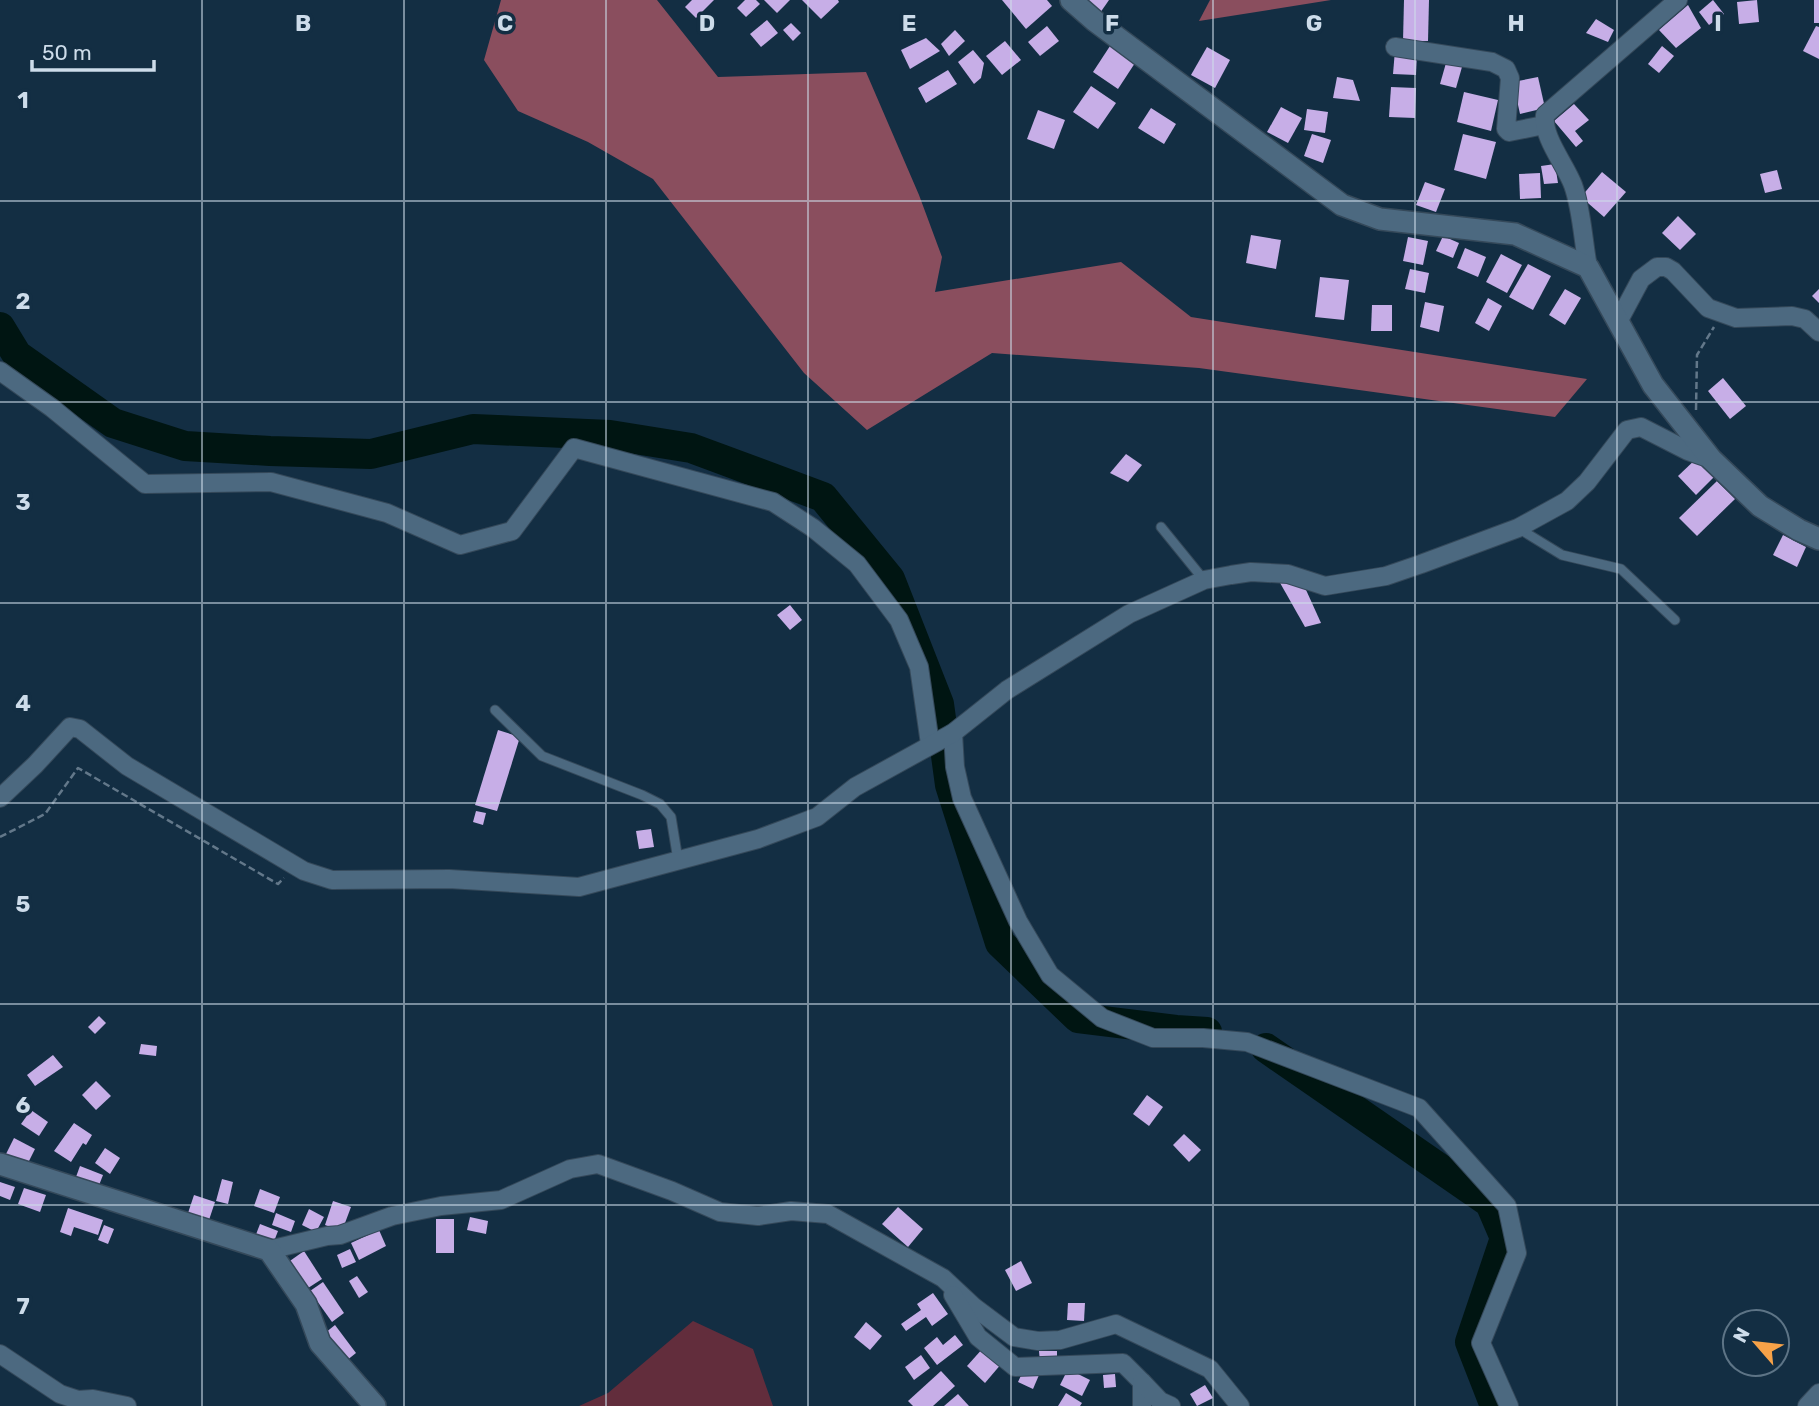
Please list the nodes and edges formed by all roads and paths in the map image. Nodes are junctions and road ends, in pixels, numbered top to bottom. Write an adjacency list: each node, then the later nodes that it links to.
1 (1071, 0): 5 (street)
2 (1678, 0): 4 (street)
3 (1395, 47): 4 (street)
4 (1544, 125): 5 (street)
5 (1588, 267): 7 (street)
6 (1708, 308): 7 (street); 8 (street); 10 (path)
7 (1618, 323): 10 (street)
8 (1819, 332)
9 (0, 371): 18 (street)
10 (1697, 441): 11 (street)
11 (1712, 459): 13 (street); 14 (street)
12 (1161, 527): 15 (lane)
13 (1518, 528): 15 (street); 16 (lane)
14 (1819, 539)
15 (1204, 580): 18 (street)
16 (1675, 620)
17 (495, 710): 21 (lane)
18 (942, 738): 21 (street); 34 (street)
19 (0, 798): 21 (street)
20 (0, 837): 22 (path)
21 (678, 860)
22 (288, 874)
23 (0, 1164): 24 (street)
24 (270, 1250): 25 (street); 30 (street)
25 (943, 1279): 27 (street); 33 (street)
26 (0, 1354): 29 (street)
27 (1142, 1382): 31 (street); 32 (street)
28 (1819, 1393): 35 (street)
29 (127, 1406)
30 (375, 1406)
31 (1142, 1406)
32 (1171, 1406)
33 (1240, 1406)
34 (1509, 1406)
35 (1807, 1406)

